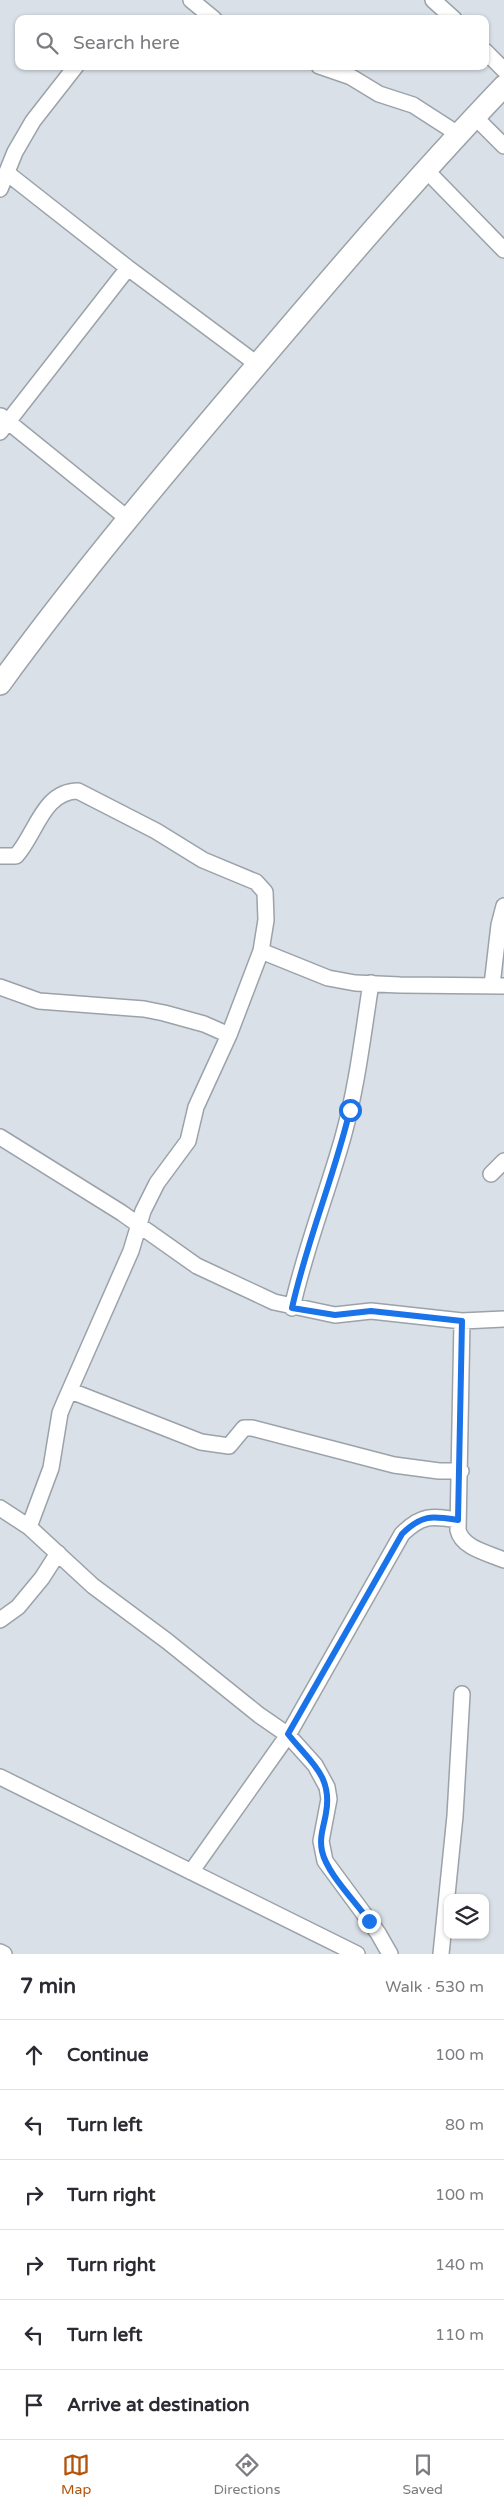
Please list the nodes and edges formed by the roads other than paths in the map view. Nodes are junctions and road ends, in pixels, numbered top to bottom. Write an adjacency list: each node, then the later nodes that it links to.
1 (191, 0): 3 (street)
2 (433, 0): 4 (street)
3 (209, 15)
4 (450, 15)
5 (489, 55): 8 (street)
6 (73, 70): 14 (street)
7 (331, 70): 11 (street)
8 (504, 70)
9 (504, 86): 10 (street)
10 (475, 117): 11 (street); 12 (street)
11 (458, 134): 13 (street)
12 (504, 146)
13 (426, 170): 16 (street); 18 (street)
14 (6, 173): 15 (street); 17 (street)
15 (0, 189)
16 (504, 250)
17 (128, 268): 18 (street); 19 (street)
18 (257, 364): 20 (street)
19 (3, 423): 20 (street)
20 (127, 518): 21 (street)
21 (0, 684)
22 (0, 856): 24 (street)
23 (504, 906): 26 (street)
24 (261, 951): 25 (street); 28 (street)
25 (371, 983): 26 (street); 33 (street)
26 (498, 985)
27 (0, 987): 28 (street)
28 (229, 1035): 32 (street)
29 (0, 1137): 32 (street)
30 (504, 1161): 31 (street)
31 (491, 1174)
32 (139, 1225): 33 (street); 36 (street)
33 (292, 1308): 35 (street)
34 (504, 1319): 35 (street)
35 (462, 1321): 37 (street)
36 (71, 1391): 37 (street); 40 (street)
37 (461, 1471): 39 (street)
38 (0, 1508): 40 (street)
39 (458, 1520): 42 (street); 45 (street)
40 (29, 1527): 41 (street)
41 (58, 1553): 43 (street); 45 (street)
42 (504, 1560)
43 (0, 1620)
44 (462, 1694): 52 (street)
45 (288, 1734): 47 (street); 51 (street)
46 (0, 1777): 47 (street)
47 (191, 1872): 50 (street)
48 (0, 1952): 49 (street)
49 (4, 1954)
50 (358, 1954)
51 (390, 1954)
52 (441, 1954)

